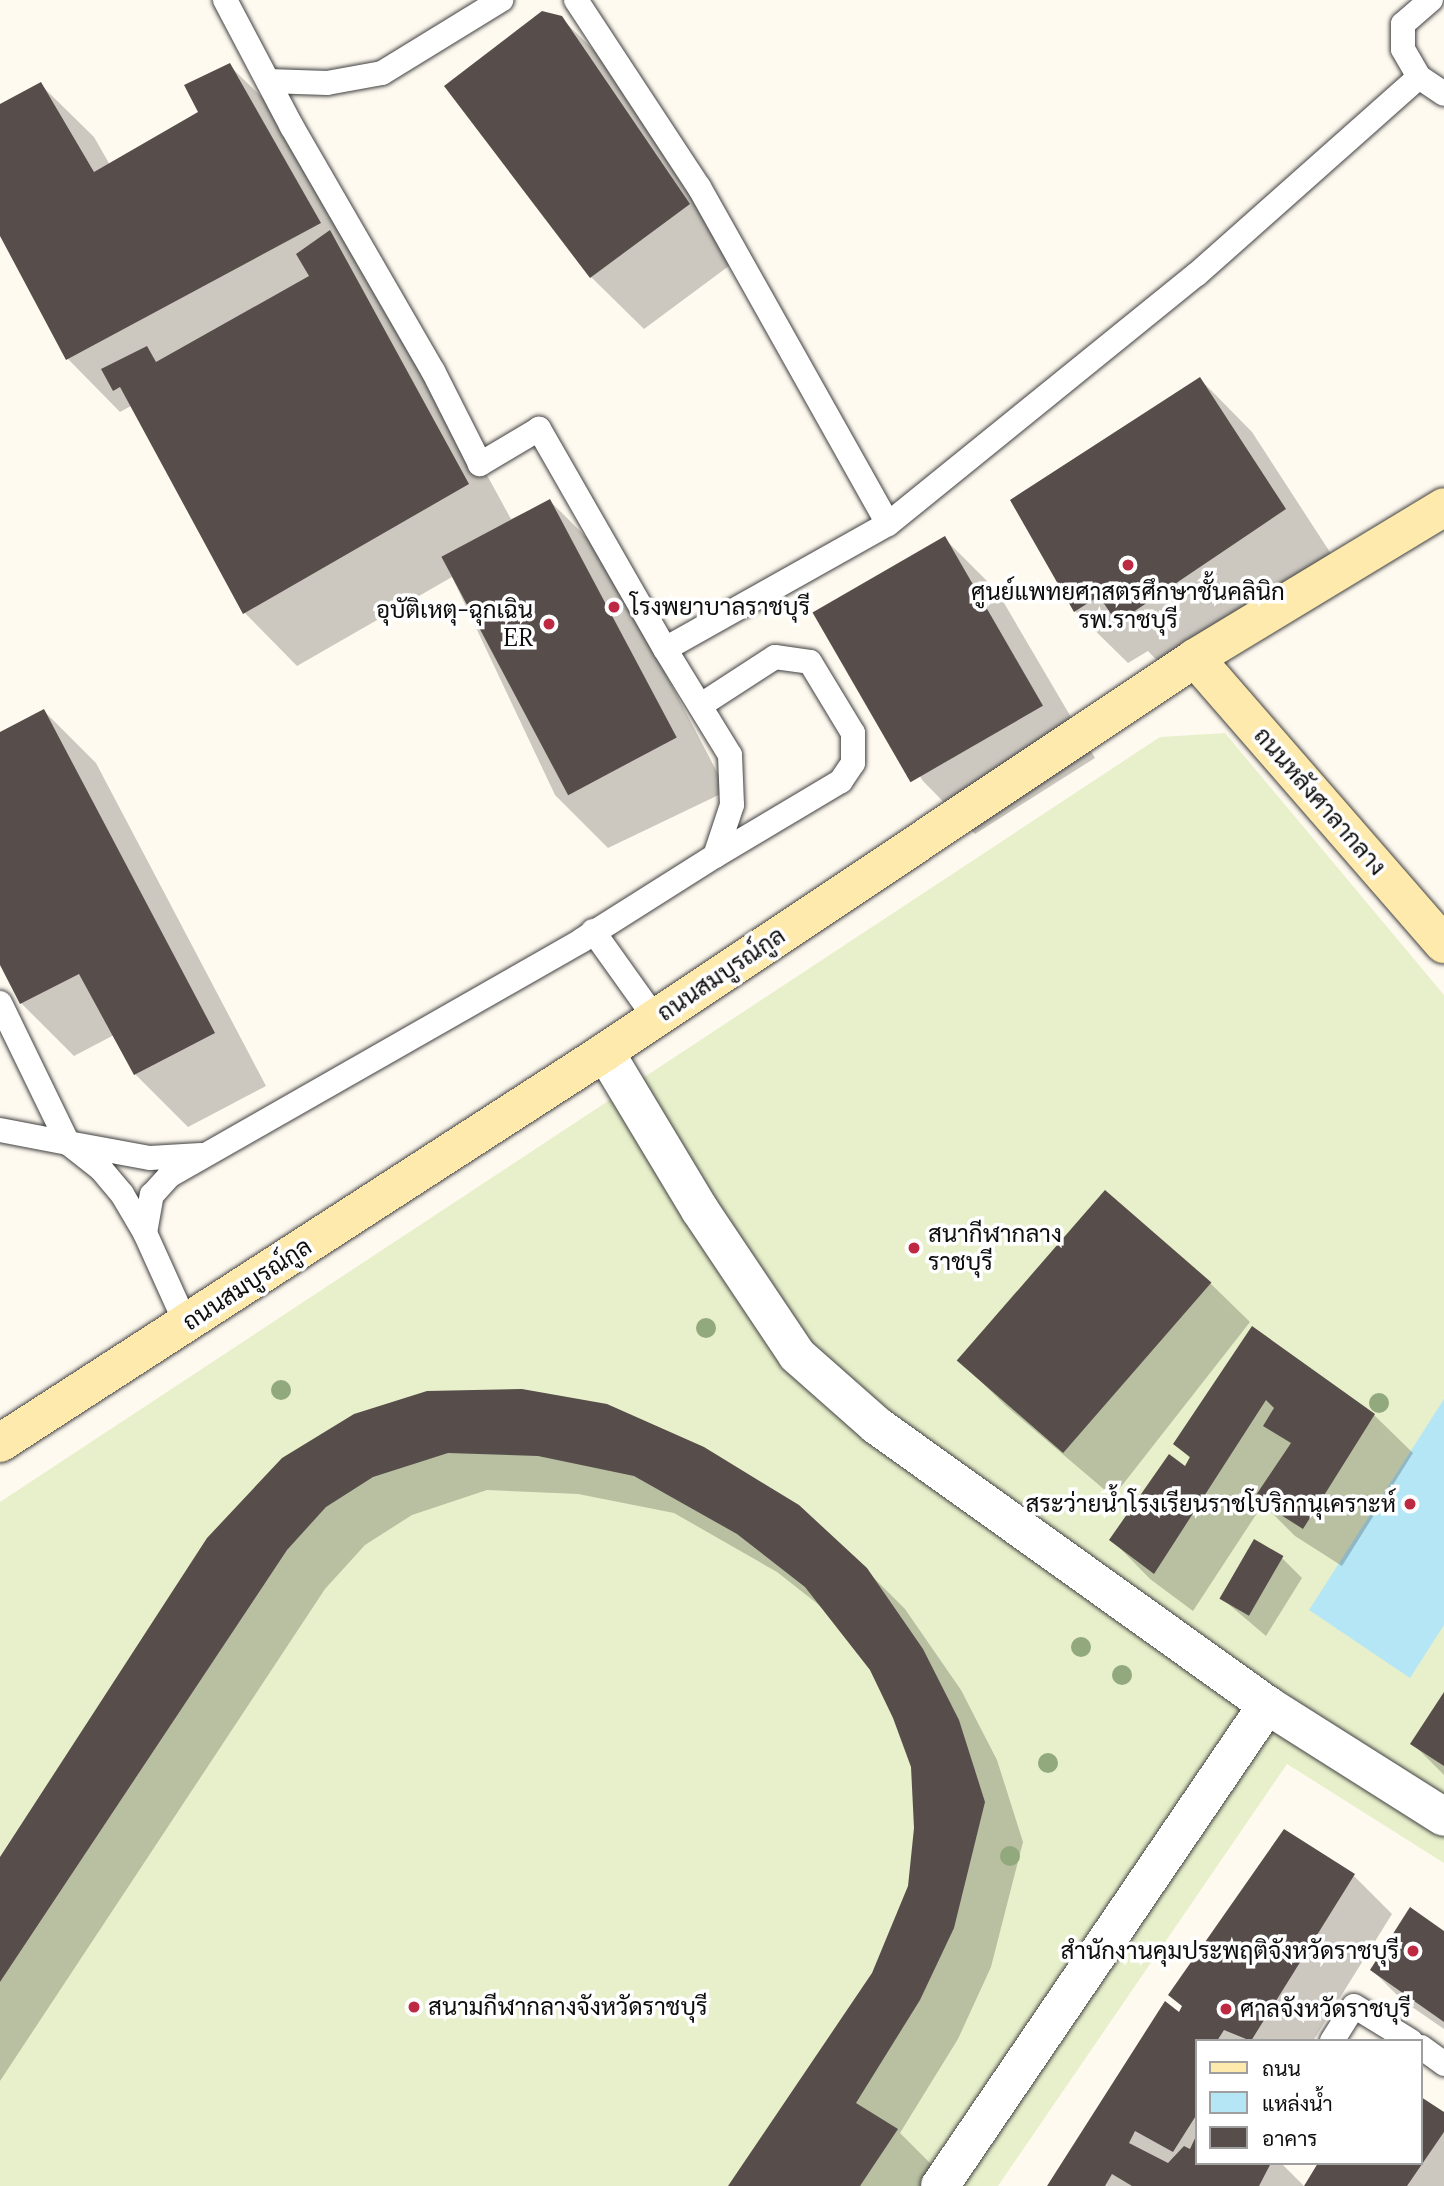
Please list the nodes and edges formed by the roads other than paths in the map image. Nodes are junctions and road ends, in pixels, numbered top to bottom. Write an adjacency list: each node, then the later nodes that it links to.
1 (225, 0): 6 (lane)
2 (501, 0): 6 (lane)
3 (576, 0): 9 (lane)
4 (1432, 0): 5 (lane)
5 (1419, 77): 7 (lane); 9 (lane)
6 (268, 81): 10 (lane)
7 (1444, 94)
8 (1444, 507): 11 (street, ถนนสมบูรณ์กูล)
9 (888, 524): 10 (lane)
10 (664, 649): 12 (lane)
11 (1195, 658): 14 (street, ถนนหลังศาลากลาง); 17 (street, ถนนสมบูรณ์กูล)
12 (701, 705): 13 (lane); 13 (lane)
13 (715, 856): 15 (lane)
14 (1438, 926)
15 (593, 932): 17 (lane); 21 (lane)
16 (0, 1003): 20 (lane)
17 (655, 1018): 18 (street, ถนนสมบูรณ์กูล)
18 (605, 1052): 23 (street, ถนนสมบูรณ์กูล); 25 (street)
19 (0, 1130): 20 (lane)
20 (68, 1143): 21 (lane); 22 (lane)
21 (207, 1154): 22 (lane)
22 (145, 1233): 23 (lane)
23 (186, 1324): 24 (street, ถนนสมบูรณ์กูล)
24 (0, 1443)
25 (1267, 1705): 26 (street); 31 (street)
26 (1444, 1817)
27 (1333, 2039): 28 (lane)
28 (1408, 2039)
29 (1423, 2048): 30 (lane)
30 (1444, 2064)
31 (940, 2186)

